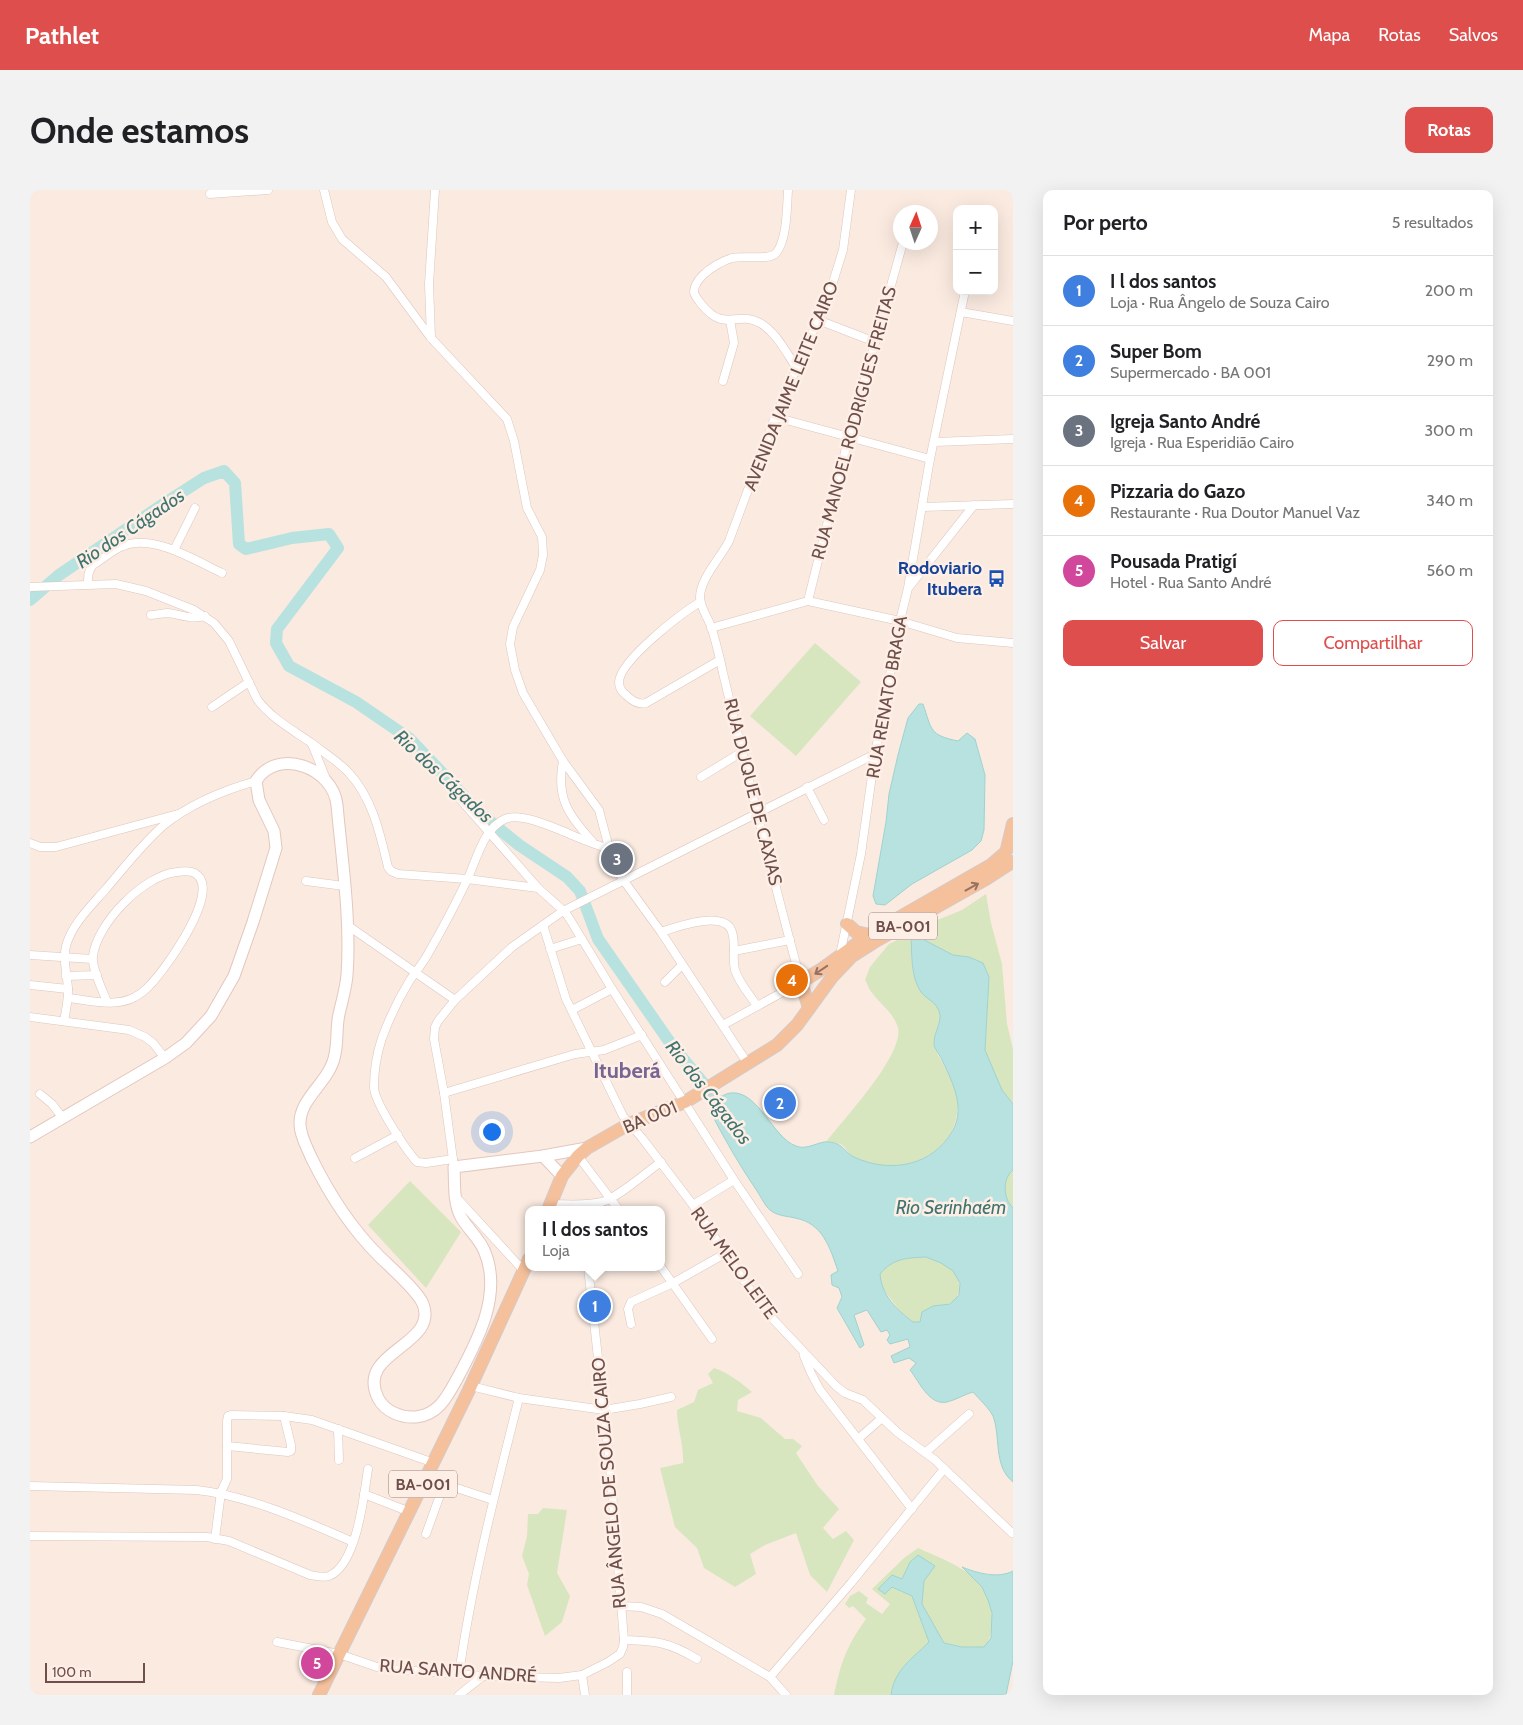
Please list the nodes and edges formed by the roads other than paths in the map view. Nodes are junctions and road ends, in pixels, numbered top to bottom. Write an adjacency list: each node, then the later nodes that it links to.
1 (268, 190): 6 (street)
2 (324, 190): 13 (street)
3 (435, 190): 13 (street)
4 (788, 190): 10 (street)
5 (851, 190): 11 (street, AVENIDA JAIME LEITE CAIRO)
6 (210, 194)
7 (901, 250): 14 (street, RUA MANOEL RODRIGUES FREITAS)
8 (964, 295): 9 (street, RUA RENATO BRAGA)
9 (961, 312): 12 (street); 20 (street, RUA RENATO BRAGA)
10 (730, 320): 15 (street); 16 (street)
11 (818, 320): 14 (street); 15 (street, AVENIDA JAIME LEITE CAIRO)
12 (1013, 321)
13 (430, 338): 44 (street)
14 (875, 342): 18 (street, RUA MANOEL RODRIGUES FREITAS)
15 (796, 367): 17 (street, AVENIDA JAIME LEITE CAIRO)
16 (724, 380)
17 (775, 417): 18 (street); 32 (street, AVENIDA JAIME LEITE CAIRO)
18 (850, 436): 21 (street); 31 (street, RUA MANOEL RODRIGUES FREITAS)
19 (1013, 439): 20 (street)
20 (935, 442): 21 (street, RUA RENATO BRAGA)
21 (930, 459): 24 (street, RUA RENATO BRAGA)
22 (1013, 504): 23 (street)
23 (974, 505): 24 (street); 30 (street)
24 (923, 507): 30 (street, RUA RENATO BRAGA)
25 (195, 508): 26 (street)
26 (174, 550): 27 (street); 28 (street)
27 (222, 573)
28 (88, 584): 29 (street); 34 (street)
29 (34, 587)
30 (908, 588): 35 (street, RUA RENATO BRAGA)
31 (808, 601): 35 (street); 36 (street)
32 (700, 602): 36 (street, RUA DUQUE DE CAXIAS); 38 (street)
33 (151, 615): 34 (street)
34 (205, 616): 39 (street)
35 (900, 621): 37 (street); 43 (street, RUA RENATO BRAGA)
36 (712, 628): 38 (street, RUA DUQUE DE CAXIAS)
37 (1013, 643)
38 (720, 660): 42 (street, RUA DUQUE DE CAXIAS)
39 (249, 682): 40 (street); 41 (street)
40 (212, 707)
41 (312, 744): 46 (street); 59 (street)
42 (742, 752): 45 (street); 51 (street, RUA DUQUE DE CAXIAS)
43 (875, 754): 48 (street); 65 (street, RUA RENATO BRAGA)
44 (563, 761): 56 (street); 57 (street)
45 (701, 777)
46 (326, 778): 47 (main road); 62 (main road)
47 (256, 781): 50 (street); 98 (main road)
48 (807, 788): 51 (street); 52 (street)
49 (453, 791): 54 (street)
50 (182, 812): 55 (street); 76 (street)
51 (757, 812): 61 (street); 71 (street, RUA DUQUE DE CAXIAS)
52 (824, 820)
53 (1013, 824): 58 (main road)
54 (491, 830): 56 (street); 59 (street); 63 (street)
55 (30, 843)
56 (596, 846): 57 (street)
57 (609, 848): 61 (street)
58 (1010, 855): 69 (main road, BA-001); 91 (main road, BA-001, one-way to 58)
59 (467, 879): 63 (street); 79 (street)
60 (306, 881): 62 (street)
61 (621, 883): 64 (street); 68 (street)
62 (344, 886): 66 (main road)
63 (538, 888): 64 (street)
64 (563, 911): 67 (street); 70 (street)
65 (847, 924): 69 (main road); 75 (street, RUA RENATO BRAGA)
66 (347, 925): 79 (street); 114 (main road)
67 (543, 925): 72 (street, RUA MELO LEITE); 88 (street)
68 (661, 932): 73 (street); 78 (street)
69 (869, 935): 75 (main road, BA-001)
70 (582, 939): 72 (street); 86 (street)
71 (790, 940): 73 (street); 83 (street, RUA DUQUE DE CAXIAS)
72 (550, 949): 92 (street, RUA MELO LEITE)
73 (734, 951): 90 (street)
74 (30, 955): 76 (street)
75 (840, 956): 83 (main road, BA-001, one-way to 83)
76 (65, 959): 77 (street); 81 (street)
77 (92, 960): 80 (street); 89 (street)
78 (682, 965): 82 (street); 95 (street)
79 (415, 973): 88 (street); 105 (street)
80 (97, 975): 81 (street); 89 (street)
81 (66, 976): 85 (street)
82 (665, 982)
83 (801, 982): 90 (street); 91 (main road)
84 (30, 985): 85 (street)
85 (68, 989): 87 (street)
86 (612, 989): 92 (street); 96 (street)
87 (68, 998): 89 (street); 94 (street)
88 (456, 1000): 100 (street)
89 (107, 1002)
90 (757, 1006): 95 (street)
91 (809, 1008): 99 (main road, BA-001)
92 (572, 1010): 97 (street, RUA MELO LEITE)
93 (30, 1017): 94 (street)
94 (64, 1021): 98 (street)
95 (723, 1025): 99 (street)
96 (642, 1035): 97 (street); 102 (street)
97 (592, 1052): 100 (street); 104 (street, RUA MELO LEITE)
98 (165, 1058): 103 (main road)
99 (743, 1067): 102 (main road, BA 001)
100 (444, 1093): 111 (street)
101 (40, 1094): 103 (street)
102 (687, 1100): 104 (main road, BA 001); 113 (street)
103 (62, 1117): 106 (main road)
104 (629, 1124): 107 (main road, BA 001); 110 (street, RUA MELO LEITE)
105 (398, 1135): 109 (street); 111 (street)
106 (30, 1137)
107 (583, 1152): 108 (main road); 112 (main road); 115 (street)
108 (543, 1156): 111 (main road); 112 (main road)
109 (355, 1158)
110 (660, 1162): 115 (street); 119 (street, RUA MELO LEITE)
111 (454, 1163): 114 (main road)
112 (562, 1176): 116 (main road)
113 (734, 1180): 119 (street); 125 (street)
114 (455, 1196): 121 (street)
115 (610, 1198): 117 (street); 118 (street)
116 (549, 1206)
117 (585, 1206)
118 (616, 1206)
119 (693, 1206): 120 (street, RUA MELO LEITE)
120 (726, 1253): 126 (street); 129 (street, RUA MELO LEITE)
121 (525, 1264)
122 (525, 1267): 130 (main road, BA-001)
123 (588, 1271): 133 (street, RUA ÂNGELO DE SOUZA CAIRO)
124 (664, 1271): 126 (street)
125 (798, 1274)
126 (673, 1283): 127 (street); 128 (street)
127 (631, 1324)
128 (712, 1339)
129 (803, 1352): 136 (street, RUA MELO LEITE); 138 (street)
130 (471, 1386): 132 (street); 142 (main road, BA-001)
131 (671, 1397): 133 (street)
132 (519, 1398): 133 (street); 150 (street)
133 (604, 1410): 158 (street, RUA ÂNGELO DE SOUZA CAIRO)
134 (969, 1414): 140 (street)
135 (284, 1416): 137 (street); 139 (street); 139 (street)
136 (882, 1418): 138 (street); 140 (street, RUA MELO LEITE)
137 (338, 1429): 141 (street); 142 (street)
138 (858, 1439): 151 (street)
139 (227, 1446): 148 (street)
140 (926, 1452): 144 (street, RUA MELO LEITE)
141 (339, 1460)
142 (434, 1463): 145 (main road, BA-001)
143 (368, 1469): 149 (street)
144 (944, 1469): 151 (street); 153 (street, RUA MELO LEITE)
145 (426, 1478): 146 (street); 152 (main road, BA-001)
146 (444, 1484): 150 (street); 154 (street)
147 (30, 1486): 148 (street)
148 (221, 1492): 156 (street); 157 (street)
149 (364, 1494): 152 (street); 157 (street)
150 (493, 1500): 164 (street)
151 (912, 1509): 167 (street)
152 (410, 1512): 161 (main road, BA-001)
153 (1012, 1533)
154 (426, 1534)
155 (30, 1536): 156 (street)
156 (215, 1539): 157 (street)
157 (353, 1542)
158 (621, 1606): 159 (street, RUA ÂNGELO DE SOUZA CAIRO); 167 (street)
159 (624, 1640): 162 (street); 165 (street)
160 (278, 1642): 161 (street, RUA SANTO ANDRÉ)
161 (339, 1654): 164 (street, RUA SANTO ANDRÉ); 168 (main road, BA-001)
162 (697, 1659)
163 (627, 1672): 171 (street)
164 (458, 1674): 166 (street, RUA SANTO ANDRÉ)
165 (582, 1675): 166 (street, RUA SANTO ANDRÉ); 170 (street)
166 (483, 1676): 169 (street)
167 (770, 1677): 172 (street)
168 (319, 1695)
169 (459, 1695)
170 (585, 1695)
171 (627, 1695)
172 (786, 1695)

